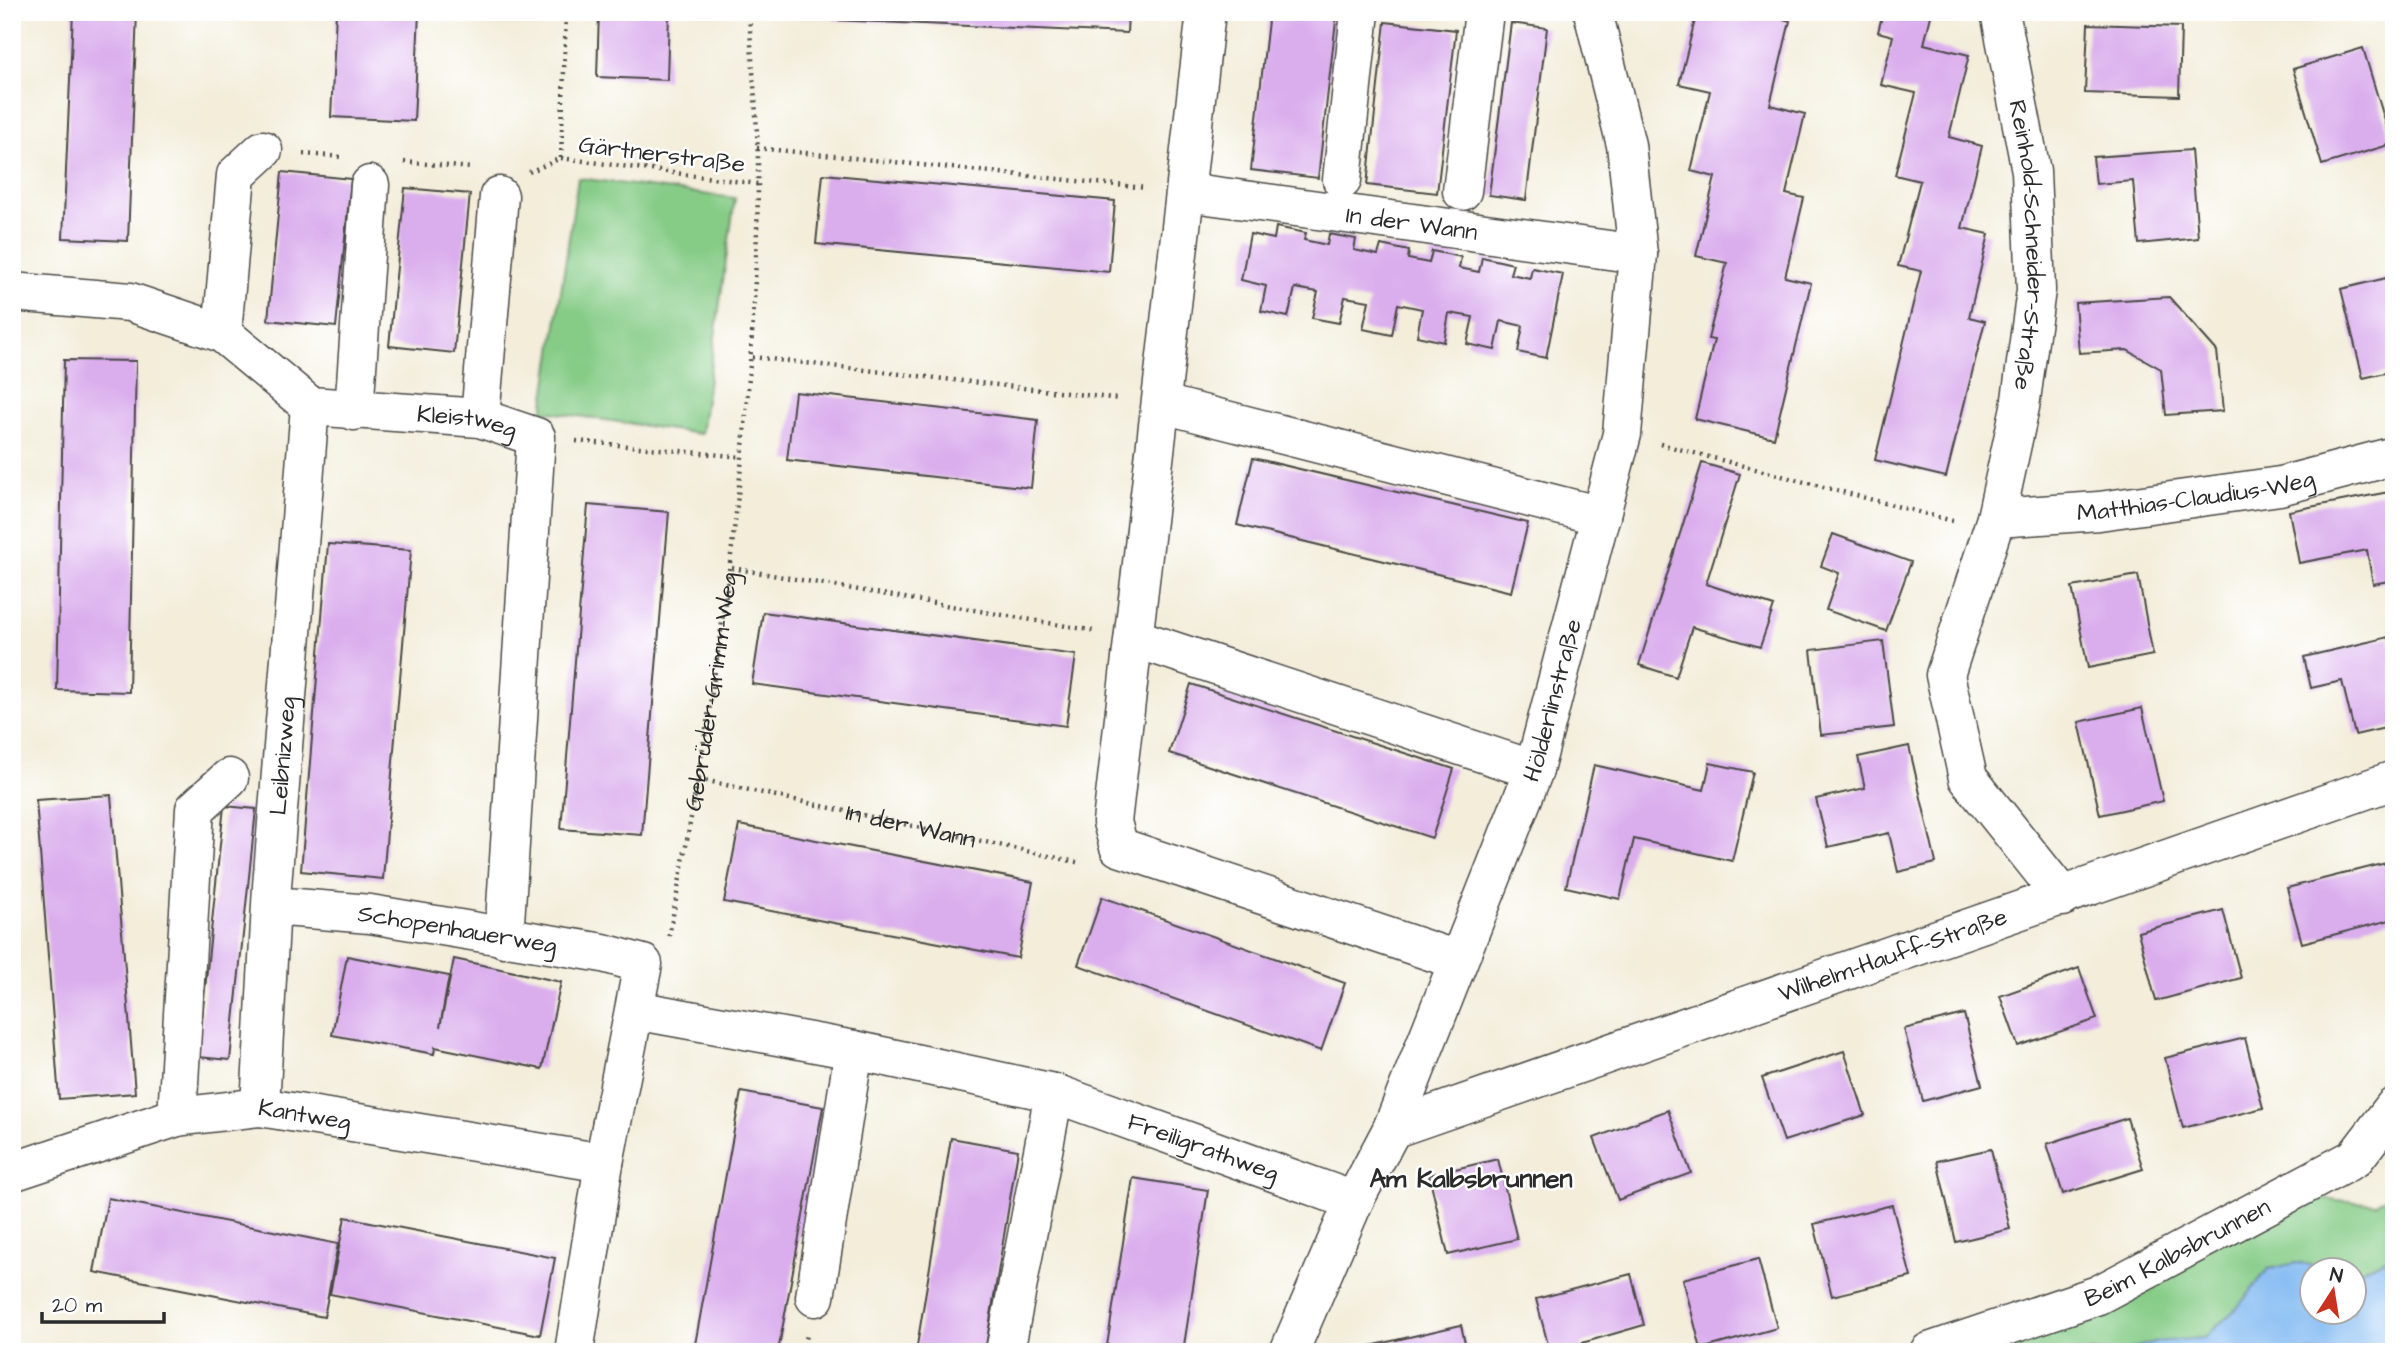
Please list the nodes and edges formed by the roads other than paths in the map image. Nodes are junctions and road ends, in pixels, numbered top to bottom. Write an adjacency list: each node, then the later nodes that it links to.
1 (1206, 12): 11 (street)
2 (1360, 12): 9 (street)
3 (1484, 12): 10 (street)
4 (1593, 12): 12 (street, Hölderlinstraße)
5 (2000, 12): 21 (street, Reinhold-Schneider-Straße)
6 (262, 150): 14 (street)
7 (384, 173): 17 (street)
8 (500, 179): 18 (street)
9 (1342, 180)
10 (1462, 191)
11 (1186, 192): 12 (street, In der Wann); 15 (street)
12 (1638, 254): 20 (street, Hölderlinstraße)
13 (12, 292): 14 (street)
14 (222, 333): 16 (street)
15 (1163, 404): 20 (street); 22 (street)
16 (310, 406): 17 (street, Kleistweg); 27 (street, Leibnizweg)
17 (354, 411): 18 (street, Kleistweg)
18 (480, 418): 28 (street, Kleistweg)
19 (2394, 456): 21 (street, Matthias-Claudius-Weg)
20 (1601, 516): 23 (street, Hölderlinstraße)
21 (1994, 524): 26 (street, Reinhold-Schneider-Straße)
22 (1134, 638): 23 (street); 29 (street)
23 (1534, 770): 29 (street, Hölderlinstraße)
24 (229, 778): 35 (street)
25 (2394, 780): 26 (street, Wilhelm-Hauff-Straße)
26 (2063, 897): 36 (street, Wilhelm-Hauff-Straße)
27 (272, 906): 28 (street, Schopenhauerweg); 33 (street, Leibnizweg)
28 (504, 938): 30 (street, Schopenhauerweg)
29 (1457, 960): 36 (street, Hölderlinstraße)
30 (635, 1010): 31 (street, Freiligrathweg); 37 (street)
31 (855, 1050): 32 (street, Freiligrathweg); 40 (street)
32 (1054, 1093): 39 (street, Freiligrathweg); 42 (street)
33 (260, 1107): 35 (street, Kantweg); 37 (street, Kantweg)
34 (2394, 1107): 44 (street, Beim Kalbsbrunnen)
35 (177, 1117): 38 (street, Kantweg)
36 (1392, 1129): 39 (street, Hölderlinstraße)
37 (604, 1163): 41 (street)
38 (12, 1171)
39 (1354, 1201): 43 (street, Hölderlinstraße)
40 (815, 1297)
41 (574, 1352)
42 (1005, 1352)
43 (1289, 1352)
44 (1929, 1352)

